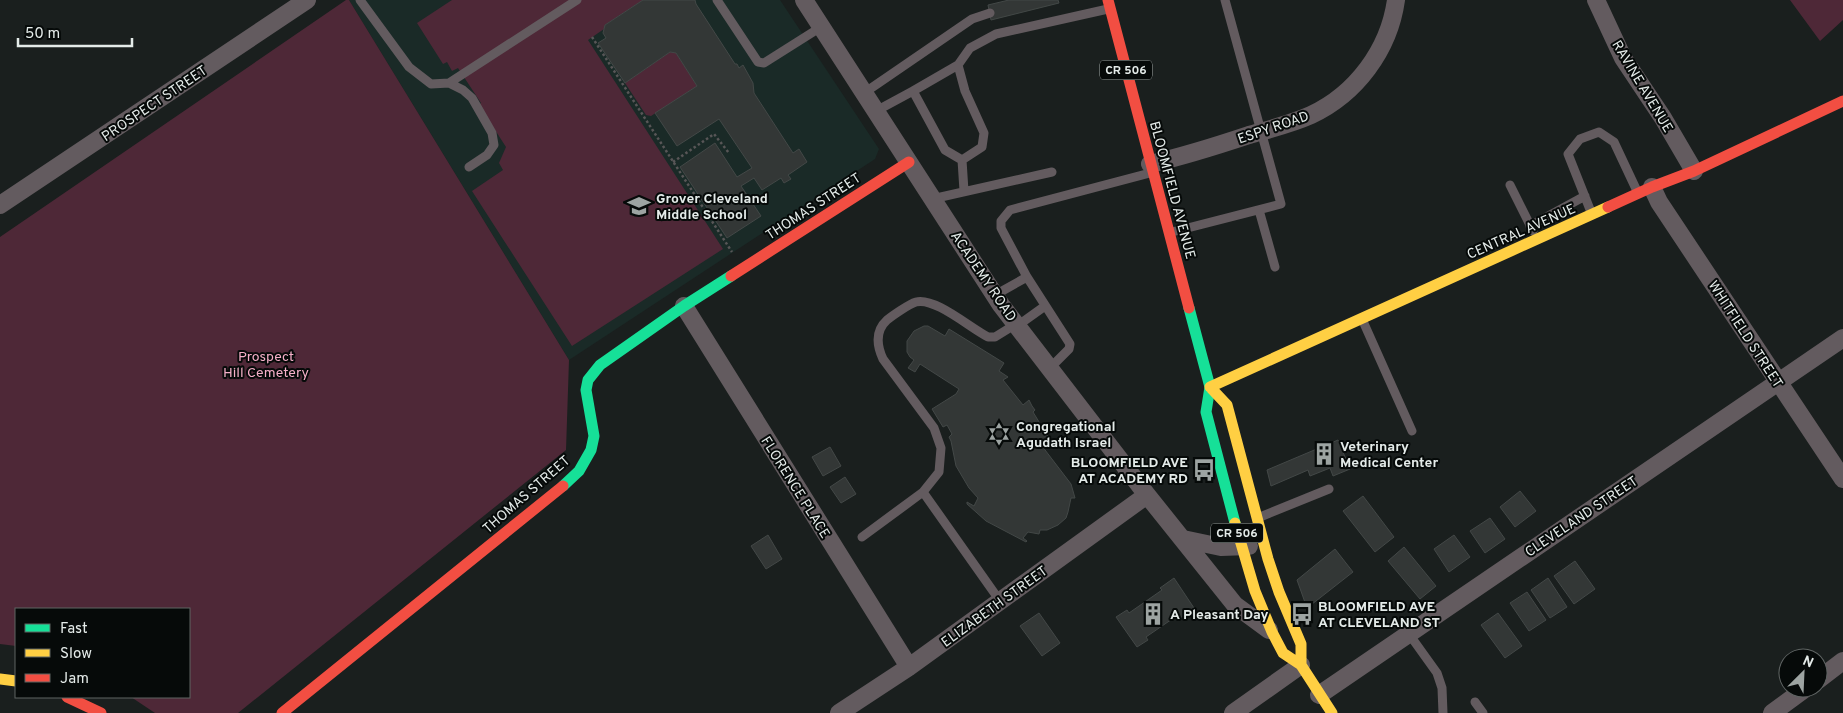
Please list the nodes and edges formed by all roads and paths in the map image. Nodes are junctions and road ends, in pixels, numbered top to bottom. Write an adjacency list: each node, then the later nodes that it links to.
1 (307, 0): 33 (street, PROSPECT STREET)
2 (360, 0): 14 (lane)
3 (577, 0): 14 (lane)
4 (717, 0): 11 (lane)
5 (804, 0): 11 (street, ACADEMY ROAD)
6 (1225, 0): 19 (lane)
7 (1396, 0): 19 (street, ESPY ROAD)
8 (1596, 0): 26 (street, RAVINE AVENUE)
9 (1109, 4): 13 (lane); 25 (main road, BLOOMFIELD AVENUE / CR 506)
10 (990, 13): 16 (lane)
11 (821, 27): 16 (street, ACADEMY ROAD)
12 (592, 37): 22 (path)
13 (958, 65): 15 (lane); 21 (lane)
14 (449, 83): 24 (lane)
15 (913, 90): 18 (lane); 21 (lane)
16 (864, 93): 18 (street, ACADEMY ROAD)
17 (1843, 101): 26 (main road, CENTRAL AVENUE)
18 (876, 111): 23 (street, ACADEMY ROAD)
19 (1261, 132): 25 (street, ESPY ROAD); 34 (lane)
20 (729, 153): 22 (path)
21 (962, 160): 30 (lane)
22 (673, 162): 39 (path)
23 (908, 162): 32 (street, ACADEMY ROAD); 43 (main road, THOMAS STREET)
24 (469, 167)
25 (1151, 168): 37 (main road, BLOOMFIELD AVENUE / CR 506); 41 (lane)
26 (1694, 171): 29 (main road, CENTRAL AVENUE)
27 (1052, 172): 30 (lane)
28 (1510, 185): 36 (lane)
29 (1645, 190): 31 (lane); 35 (main road, CENTRAL AVENUE); 49 (street, WHITFIELD STREET)
30 (964, 192): 32 (lane)
31 (1585, 196): 35 (lane); 36 (lane)
32 (932, 199): 42 (street, ACADEMY ROAD)
33 (0, 205)
34 (1259, 210): 37 (lane); 40 (lane)
35 (1592, 215): 38 (main road, CENTRAL AVENUE)
36 (1530, 226): 38 (lane)
37 (1168, 233): 50 (main road, BLOOMFIELD AVENUE / CR 506)
38 (1537, 240): 45 (main road, CENTRAL AVENUE)
39 (733, 253)
40 (1275, 267)
41 (1027, 277): 42 (lane); 44 (lane)
42 (995, 295): 46 (street, ACADEMY ROAD)
43 (684, 306): 66 (street, FLORENCE PLACE); 75 (main road, THOMAS STREET)
44 (1045, 306): 46 (lane); 48 (lane)
45 (1362, 319): 50 (main road, CENTRAL AVENUE); 51 (lane)
46 (1016, 325): 48 (street, ACADEMY ROAD); 54 (lane)
47 (1843, 338): 49 (street, CLEVELAND STREET)
48 (1050, 368): 55 (street, ACADEMY ROAD)
49 (1777, 382): 52 (street, WHITFIELD STREET); 63 (street, CLEVELAND STREET)
50 (1210, 387): 56 (main road, BLOOMFIELD AVENUE / CR 506); 60 (main road, BLOOMFIELD AVENUE / CR 506)
51 (1412, 431)
52 (1843, 479)
53 (1329, 489): 56 (lane)
54 (923, 492): 57 (lane); 61 (lane)
55 (1147, 495): 58 (street, ACADEMY ROAD); 61 (street, ELIZABETH STREET)
56 (1258, 518): 59 (main road, BLOOMFIELD AVENUE / CR 506)
57 (862, 536)
58 (1183, 539): 60 (street); 62 (street, ACADEMY ROAD)
59 (1265, 545): 60 (street); 65 (main road, BLOOMFIELD AVENUE / CR 506)
60 (1240, 546): 62 (main road, BLOOMFIELD AVENUE / CR 506)
61 (1000, 601): 66 (street, ELIZABETH STREET)
62 (1272, 632): 65 (main road, BLOOMFIELD AVENUE / CR 506)
63 (1409, 634): 70 (street, CLEVELAND STREET); 79 (lane)
64 (1843, 661): 67 (street)
65 (1301, 665): 70 (main road, BLOOMFIELD AVENUE / CR 506); 77 (street)
66 (909, 668): 76 (street, ELIZABETH STREET)
67 (1828, 672)
68 (0, 679): 69 (main road)
69 (15, 681)
70 (1319, 695): 78 (main road, BLOOMFIELD AVENUE / CR 506)
71 (68, 698): 74 (main road)
72 (1792, 698): 81 (street)
73 (1475, 702): 80 (lane)
74 (101, 713)
75 (282, 713)
76 (839, 713)
77 (1233, 713)
78 (1332, 713)
79 (1443, 713)
80 (1483, 713)
81 (1772, 713)

